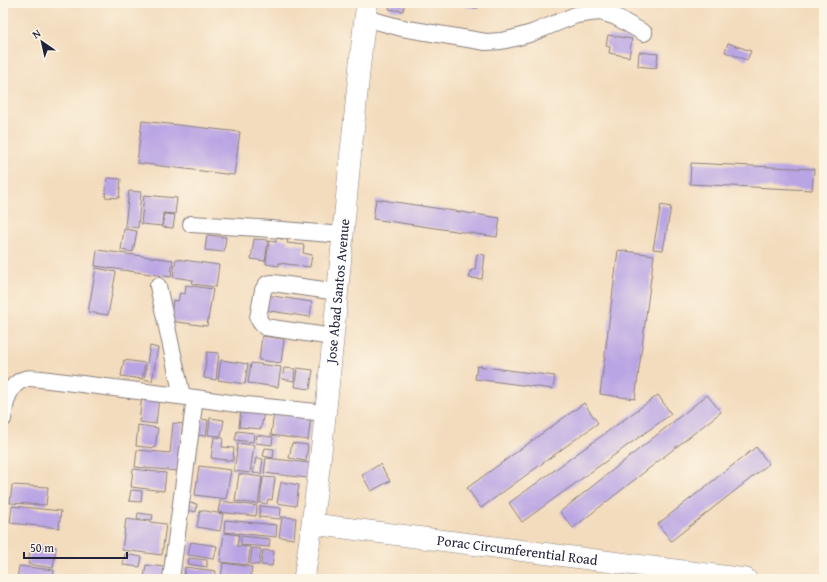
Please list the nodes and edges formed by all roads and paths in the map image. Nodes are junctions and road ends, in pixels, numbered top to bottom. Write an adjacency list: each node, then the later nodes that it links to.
1 (366, 10): 2 (street); 4 (main road, Jose Abad Santos Avenue)
2 (644, 33)
3 (191, 224): 4 (street)
4 (343, 235): 6 (main road, Jose Abad Santos Avenue)
5 (158, 286): 8 (street)
6 (338, 292): 7 (main road, Jose Abad Santos Avenue); 7 (street)
7 (334, 337): 9 (main road, Jose Abad Santos Avenue)
8 (188, 397): 9 (street); 10 (street); 12 (street)
9 (326, 413): 11 (main road, Jose Abad Santos Avenue)
10 (3, 419)
11 (313, 524): 13 (main road, Jose Abad Santos Avenue); 14 (main road, Porac Circumferential Road)
12 (171, 579)
13 (304, 579)
14 (746, 579)

